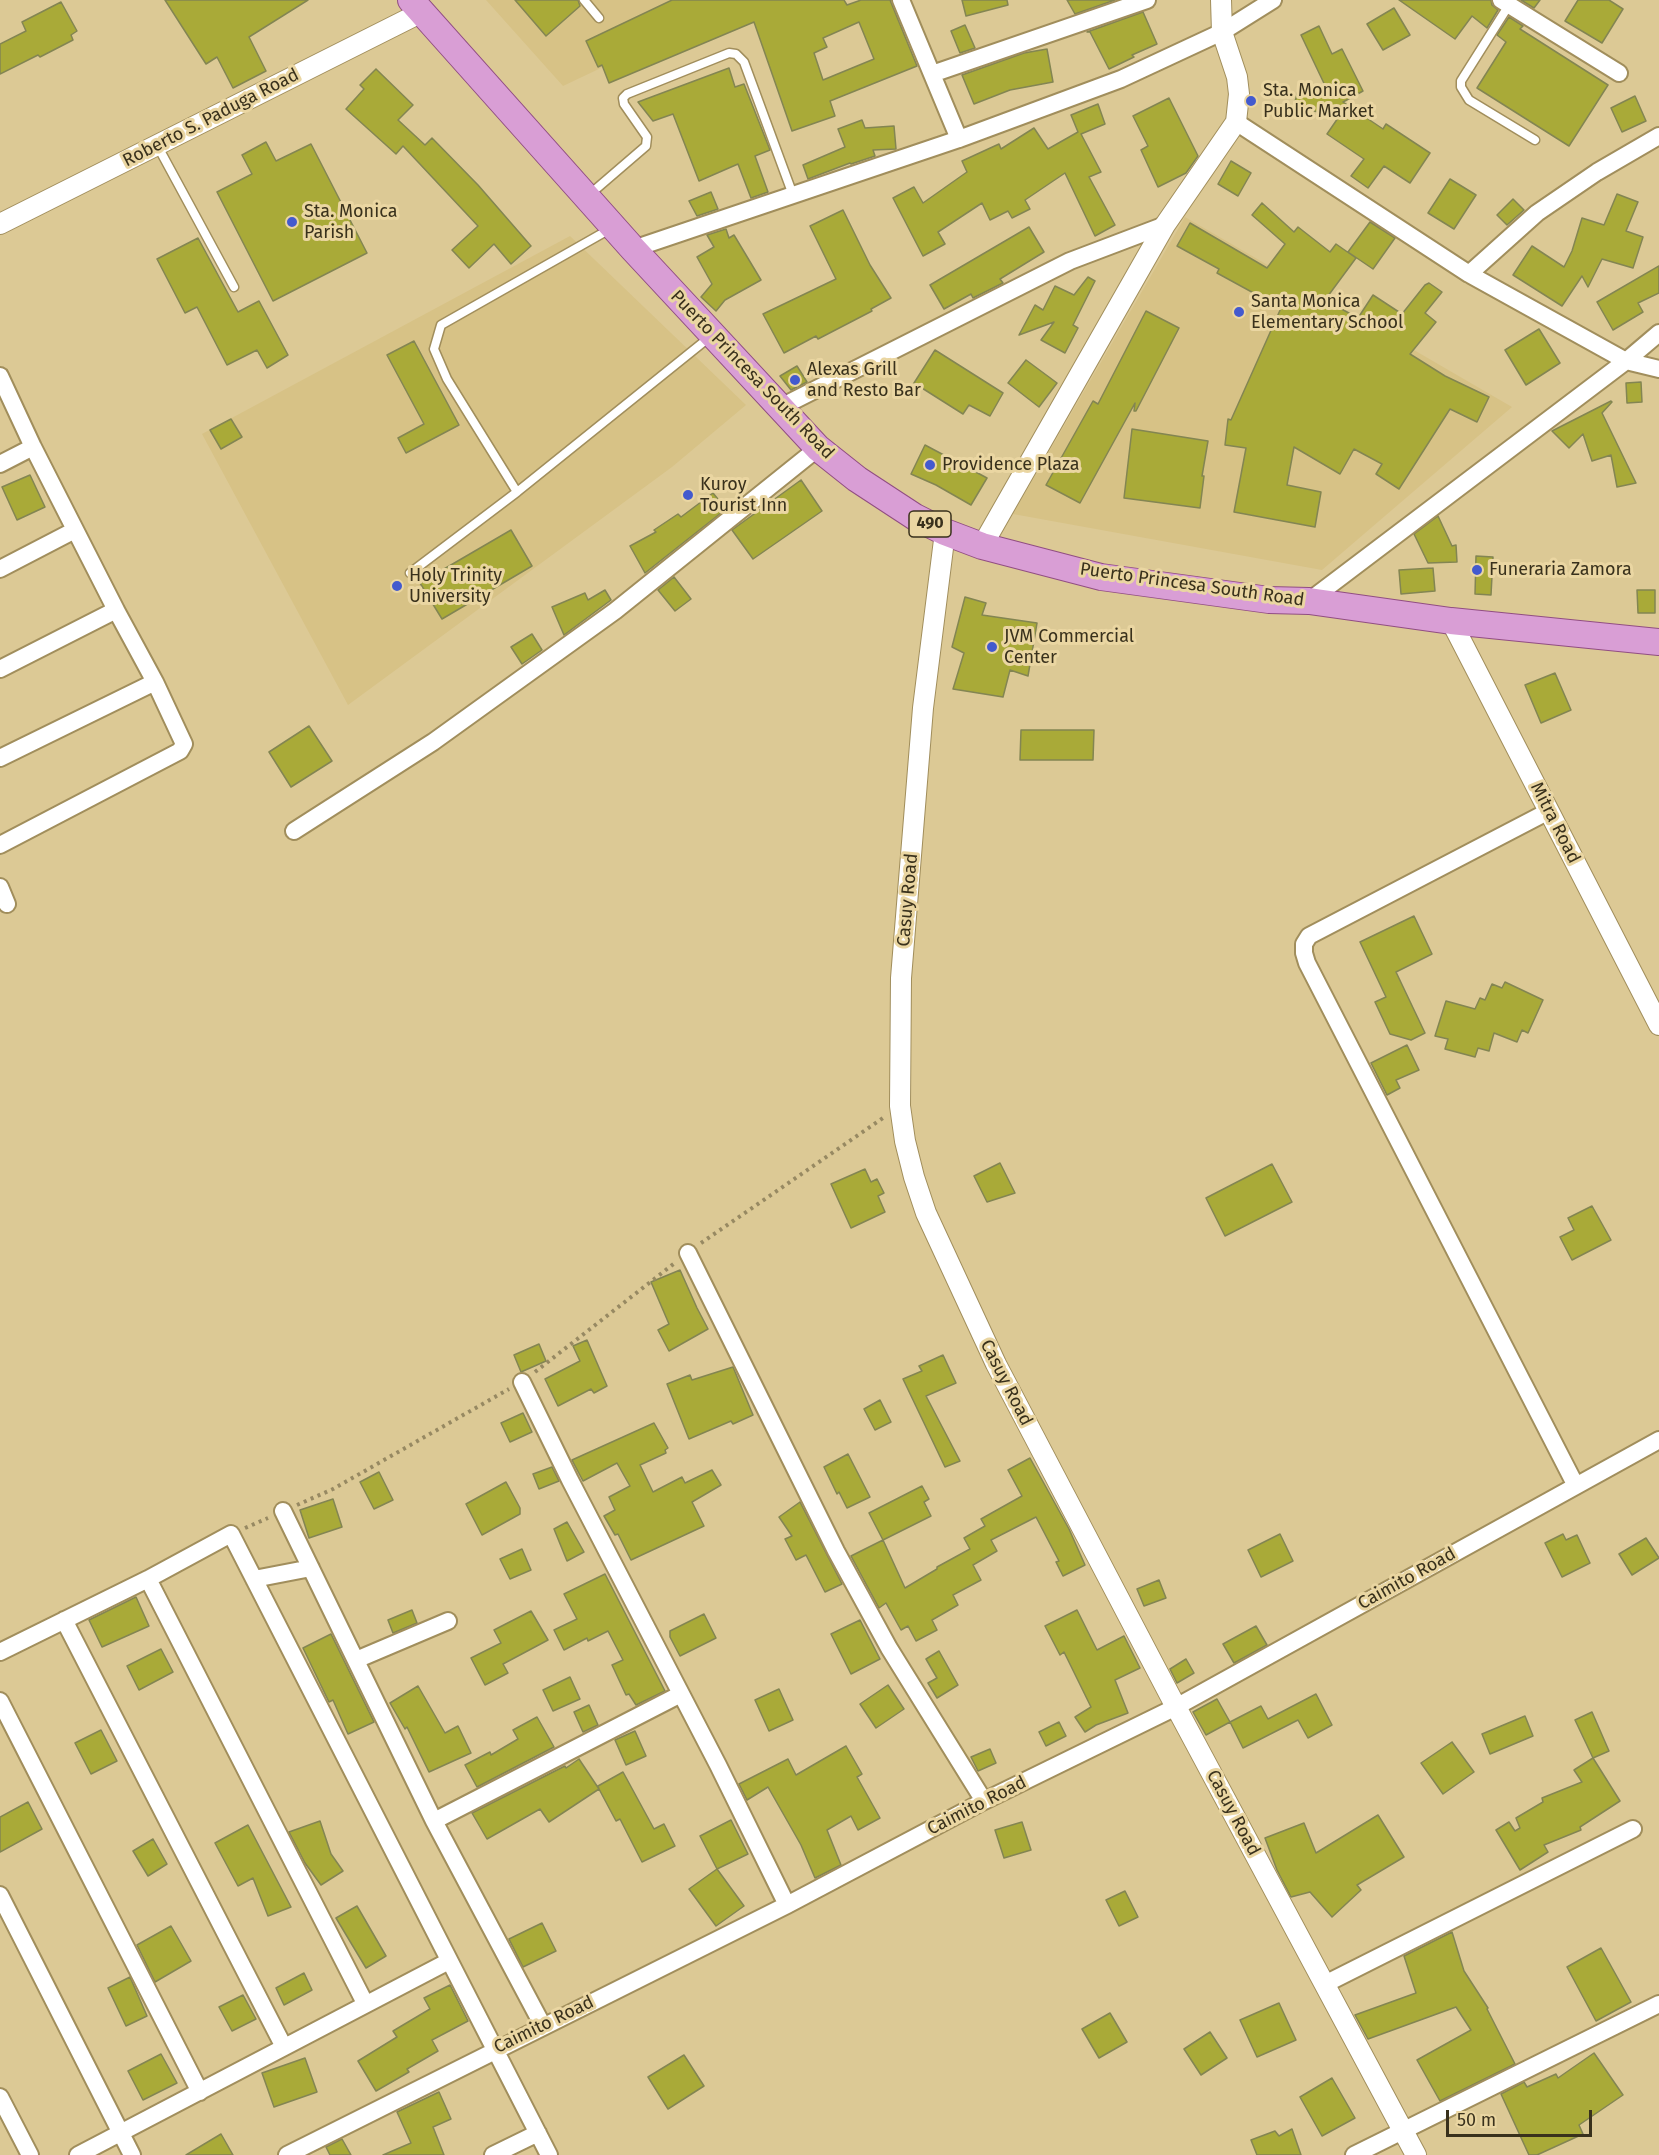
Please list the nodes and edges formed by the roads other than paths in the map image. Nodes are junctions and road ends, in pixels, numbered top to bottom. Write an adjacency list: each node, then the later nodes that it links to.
1 (584, 0): 8 (lane)
2 (901, 0): 11 (street)
3 (1147, 0): 11 (street)
4 (1221, 0): 9 (street)
5 (1274, 0): 9 (street)
6 (1505, 2): 10 (street); 15 (lane)
7 (417, 6): 16 (street, Roberto S. Paduga Road); 18 (main road, Puerto Princesa South Road / 490)
8 (599, 18)
9 (1222, 32): 12 (street); 14 (street)
10 (1619, 73)
11 (932, 74): 14 (street)
12 (1236, 122): 20 (street); 23 (street)
13 (1659, 136): 23 (street)
14 (959, 139): 17 (street)
15 (1535, 140)
16 (157, 145): 19 (street, Roberto S. Paduga Road); 24 (lane)
17 (793, 195): 18 (lane); 22 (street)
18 (586, 197): 21 (main road, Puerto Princesa South Road / 490)
19 (0, 224)
20 (1165, 225): 30 (street); 37 (street)
21 (613, 227): 22 (main road, Puerto Princesa South Road / 490); 34 (lane)
22 (633, 249): 26 (main road, Puerto Princesa South Road / 490)
23 (1469, 274): 27 (street)
24 (234, 287)
25 (1659, 333): 27 (street)
26 (711, 335): 30 (main road, Puerto Princesa South Road / 490); 34 (lane)
27 (1626, 361): 28 (street); 40 (street)
28 (1659, 369)
29 (0, 376): 31 (street)
30 (779, 408): 32 (main road, Puerto Princesa South Road / 490)
31 (33, 447): 33 (street); 35 (street)
32 (818, 448): 36 (main road, Puerto Princesa South Road / 490); 48 (street)
33 (0, 464)
34 (517, 492): 39 (lane)
35 (75, 530): 38 (street); 41 (street)
36 (945, 532): 37 (main road, Puerto Princesa South Road / 490); 67 (street, Casuy Road)
37 (982, 546): 40 (main road, Puerto Princesa South Road / 490)
38 (0, 569)
39 (410, 573)
40 (1310, 601): 42 (main road, Puerto Princesa South Road / 490)
41 (116, 610): 44 (street); 45 (street)
42 (1451, 621): 43 (main road, Puerto Princesa South Road / 490); 47 (street, Mitra Road)
43 (1659, 642)
44 (0, 669)
45 (155, 682): 46 (street); 49 (street)
46 (0, 758)
47 (1549, 811): 52 (street, Mitra Road); 56 (street)
48 (294, 831)
49 (0, 845)
50 (0, 887): 51 (street)
51 (7, 904)
52 (1659, 1025)
53 (688, 1253): 68 (street)
54 (522, 1382): 65 (street)
55 (1659, 1440): 56 (street, Caimito Road)
56 (1576, 1486): 67 (street, Caimito Road)
57 (283, 1511): 58 (street)
58 (311, 1568): 60 (street); 64 (street)
59 (148, 1579): 60 (street); 61 (street); 75 (street)
60 (254, 1579): 73 (street)
61 (64, 1620): 63 (street); 78 (street)
62 (448, 1621): 64 (street)
63 (0, 1652)
64 (356, 1660): 69 (street)
65 (681, 1694): 69 (street); 72 (street)
66 (0, 1701): 80 (street)
67 (1176, 1707): 68 (street, Caimito Road); 74 (street, Casuy Road)
68 (984, 1802): 72 (street, Caimito Road)
69 (434, 1821): 77 (street)
70 (1633, 1828): 74 (street)
71 (0, 1895): 83 (street)
72 (787, 1905): 77 (street, Caimito Road)
73 (449, 1961): 75 (street); 79 (street)
74 (1325, 1984): 82 (street, Casuy Road)
75 (365, 2003): 78 (street)
76 (1659, 2004): 82 (street)
77 (543, 2026): 79 (street, Caimito Road)
78 (284, 2047): 80 (street)
79 (496, 2049): 84 (street); 88 (street, Caimito Road)
80 (200, 2092): 83 (street)
81 (0, 2097): 85 (street)
82 (1403, 2130): 91 (street); 92 (street, Casuy Road)
83 (121, 2133): 86 (street); 87 (street)
84 (538, 2133): 89 (street); 90 (street)
85 (30, 2155)
86 (78, 2155)
87 (132, 2155)
88 (287, 2155)
89 (493, 2155)
90 (549, 2155)
91 (1354, 2155)
92 (1416, 2155)

